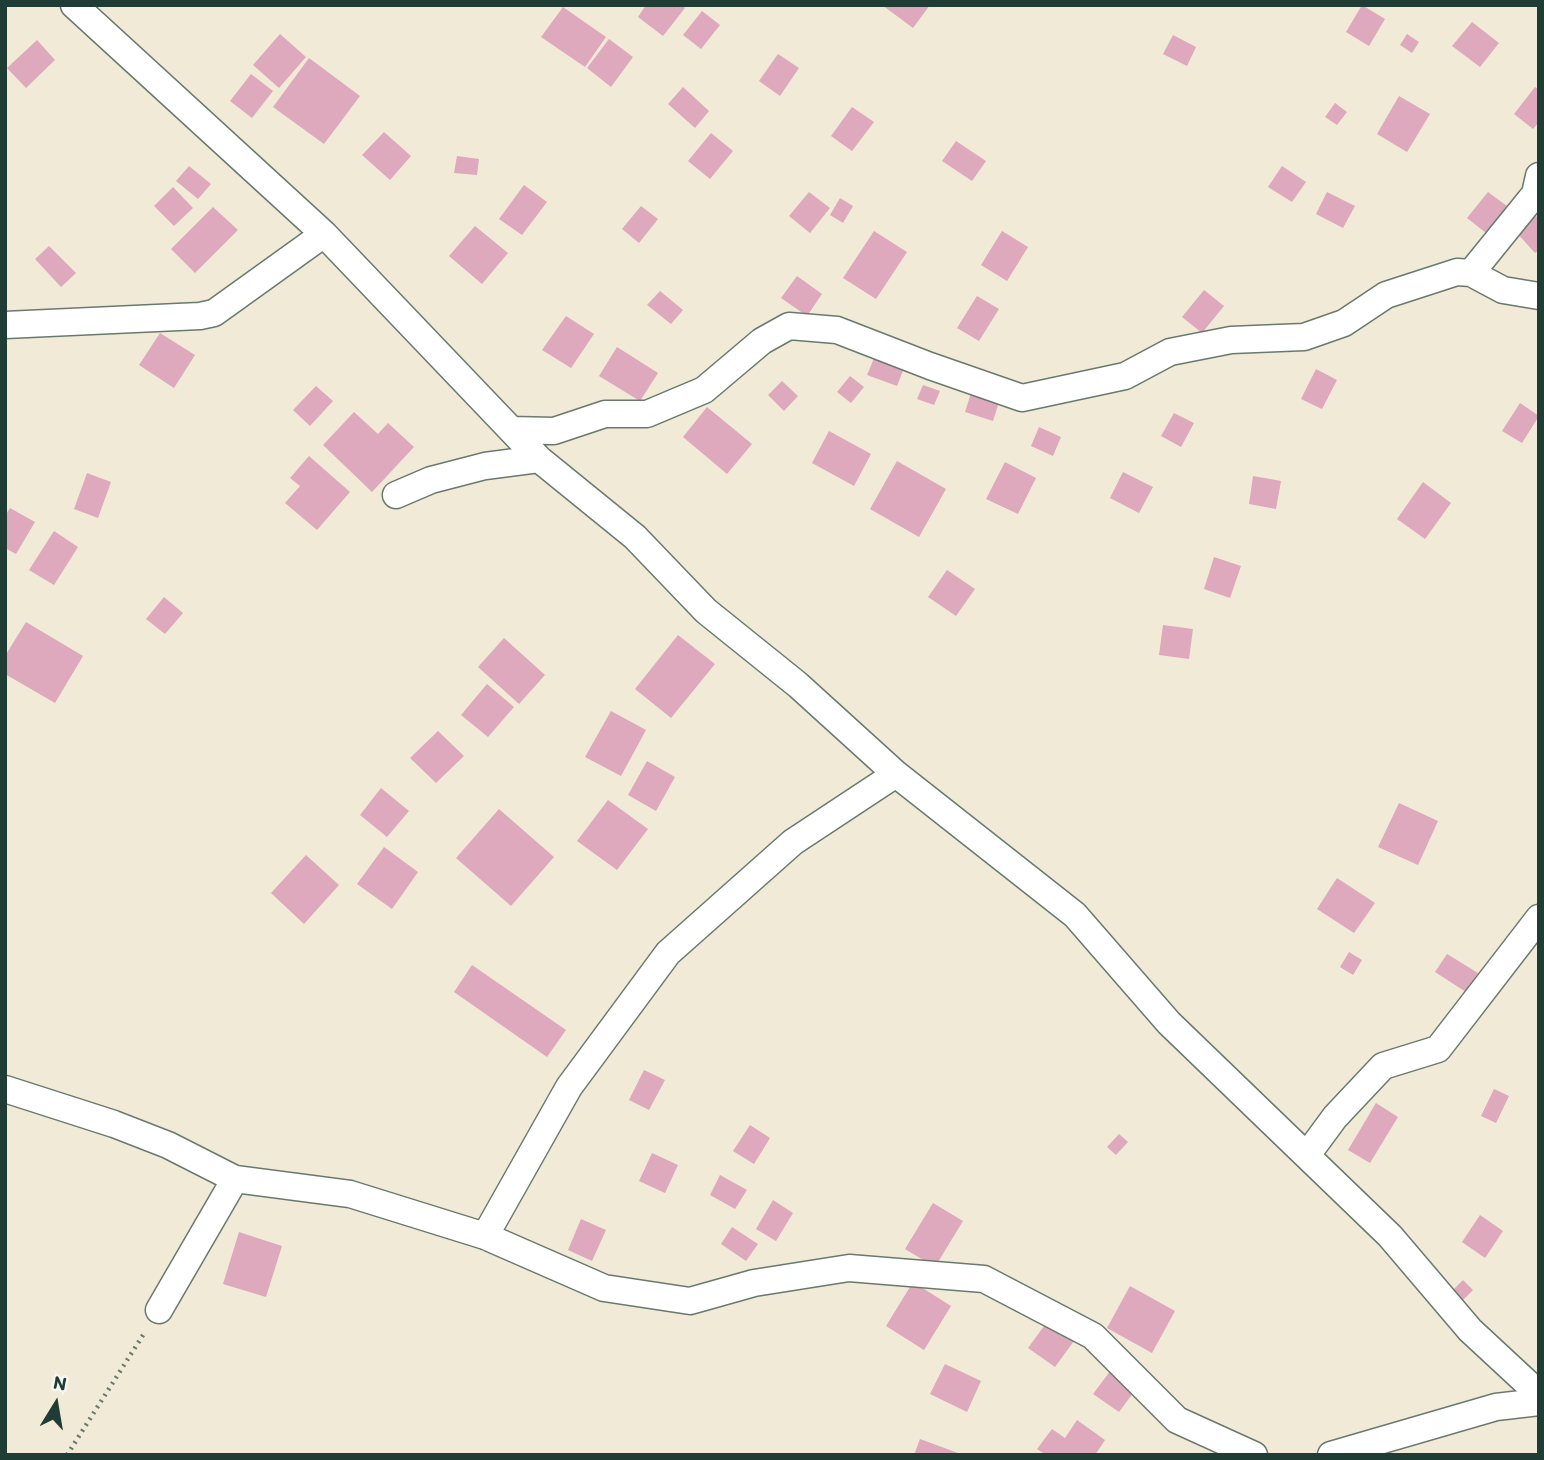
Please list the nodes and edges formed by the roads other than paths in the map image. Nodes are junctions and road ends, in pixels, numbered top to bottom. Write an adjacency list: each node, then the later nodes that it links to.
1 (74, 5): 3 (street)
2 (1539, 176): 4 (street)
3 (324, 234): 6 (street); 7 (street)
4 (1471, 273): 5 (street); 7 (street)
5 (1539, 296)
6 (5, 325)
7 (512, 430): 8 (street)
8 (540, 459): 9 (street); 10 (street)
9 (397, 495)
10 (896, 774): 13 (street); 15 (street)
11 (1539, 918): 13 (street)
12 (5, 1089): 14 (street)
13 (1307, 1154): 17 (street)
14 (235, 1179): 15 (street); 16 (street)
15 (485, 1236): 19 (street)
16 (159, 1310)
17 (1539, 1394)
18 (1539, 1402): 20 (street)
19 (1254, 1455)
20 (1331, 1455)

